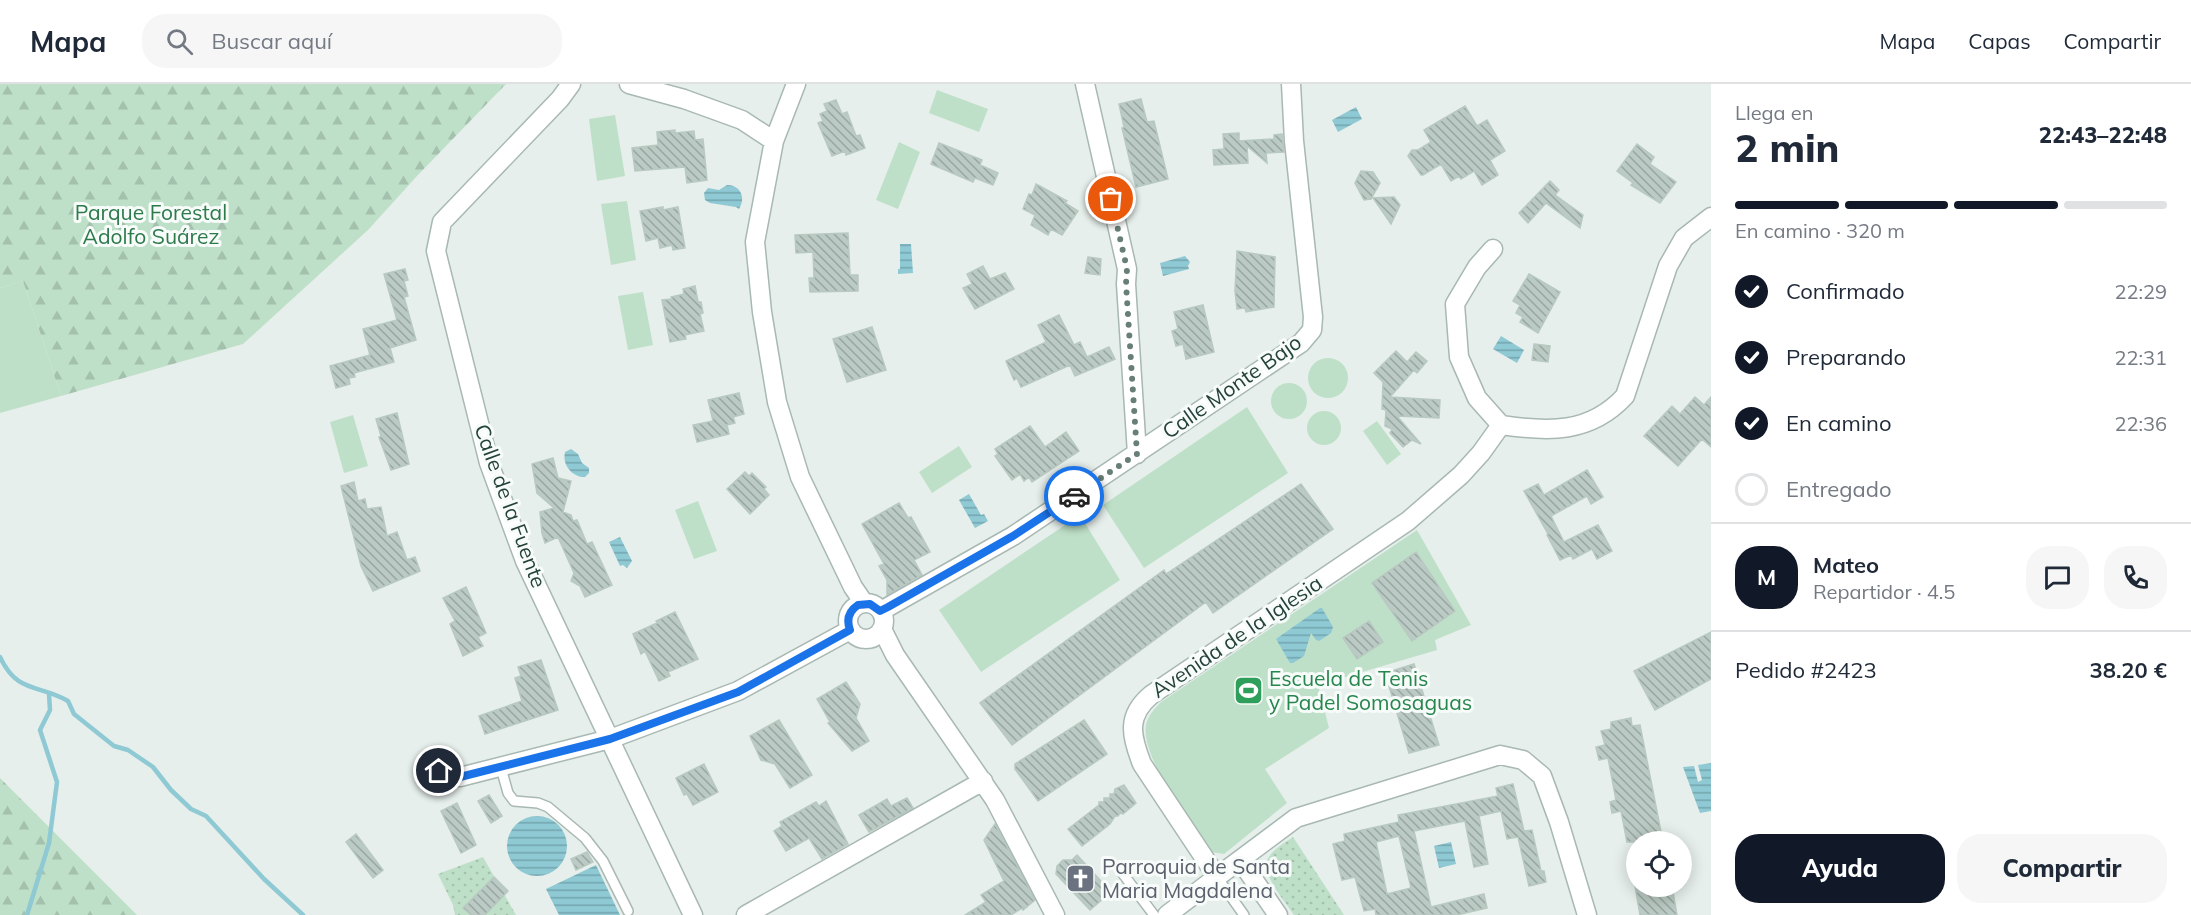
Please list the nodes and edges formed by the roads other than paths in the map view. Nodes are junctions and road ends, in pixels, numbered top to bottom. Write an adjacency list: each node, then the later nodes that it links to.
1 (571, 84): 13 (street, Calle de la Fuente)
2 (628, 84): 6 (street)
3 (796, 84): 6 (street)
4 (1085, 84): 10 (street)
5 (1291, 84): 10 (street, Calle Monte Bajo)
6 (774, 141): 11 (street)
7 (1711, 216): 9 (street)
8 (1493, 249): 9 (street)
9 (1502, 424): 19 (street, Avenida de la Iglesia)
10 (1137, 454): 11 (street, Calle Monte Bajo)
11 (871, 618): 12 (street); 12 (street); 16 (street)
12 (850, 630): 13 (street)
13 (610, 739): 15 (street); 22 (street, Calle de la Fuente)
14 (430, 764): 15 (street)
15 (501, 768): 20 (lane)
16 (984, 781): 21 (street); 23 (street)
17 (1240, 860): 19 (street); 27 (street); 28 (street)
18 (1120, 870): 24 (lane)
19 (1217, 877): 25 (street); 26 (lane)
20 (628, 911)
21 (1050, 913)
22 (693, 915)
23 (746, 915)
24 (1154, 915)
25 (1167, 915)
26 (1244, 915)
27 (1278, 915)
28 (1587, 915)

